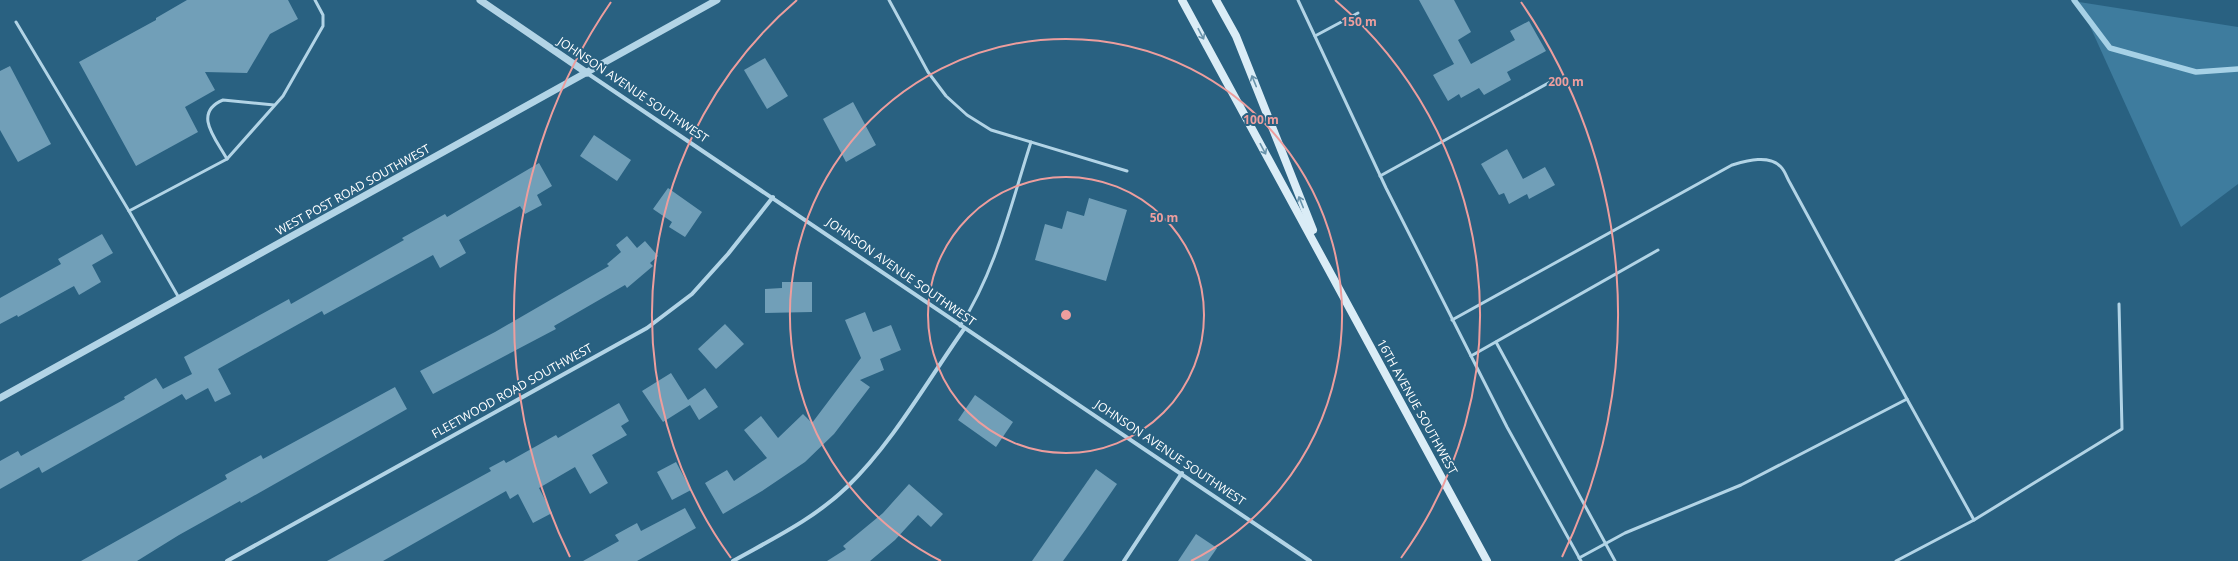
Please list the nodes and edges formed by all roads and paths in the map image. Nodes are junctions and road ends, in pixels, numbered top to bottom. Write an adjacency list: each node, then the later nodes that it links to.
1 (315, 0): 13 (lane)
2 (480, 0): 11 (street, JOHNSON AVENUE SOUTHWEST)
3 (717, 0): 11 (street, WEST POST ROAD SOUTHWEST)
4 (889, 0): 14 (lane)
5 (1182, 0): 21 (main road, 16TH AVENUE SOUTHWEST, one-way to 21)
6 (1216, 0): 21 (main road, 16TH AVENUE SOUTHWEST, one-way to 6)
7 (1298, 0): 10 (lane)
8 (1358, 13): 10 (lane)
9 (16, 22): 19 (lane)
10 (1315, 36): 17 (lane)
11 (587, 73): 18 (street, JOHNSON AVENUE SOUTHWEST); 22 (street, WEST POST ROAD SOUTHWEST)
12 (1552, 81): 17 (lane)
13 (274, 105): 15 (lane); 15 (lane)
14 (1032, 142): 16 (lane); 25 (lane)
15 (228, 159): 19 (lane)
16 (1126, 171)
17 (1380, 176): 24 (lane)
18 (773, 197): 25 (street, JOHNSON AVENUE SOUTHWEST); 34 (street, FLEETWOOD ROAD SOUTHWEST)
19 (129, 211): 22 (lane)
20 (1658, 250): 26 (lane)
21 (1326, 265): 38 (main road, 16TH AVENUE SOUTHWEST)
22 (180, 298): 28 (street, WEST POST ROAD SOUTHWEST)
23 (2119, 304): 31 (lane)
24 (1452, 320): 27 (lane); 29 (lane)
25 (962, 328): 30 (street, JOHNSON AVENUE SOUTHWEST); 35 (street)
26 (1496, 342): 27 (lane); 32 (lane)
27 (1471, 356): 33 (lane)
28 (0, 398)
29 (1907, 399): 31 (lane); 32 (lane)
30 (1182, 473): 36 (street); 37 (street, JOHNSON AVENUE SOUTHWEST)
31 (1974, 520): 40 (lane)
32 (1606, 545): 33 (lane); 39 (lane)
33 (1580, 560)
34 (227, 561)
35 (733, 561)
36 (1124, 561)
37 (1310, 561)
38 (1487, 561)
39 (1615, 561)
40 (1896, 561)

